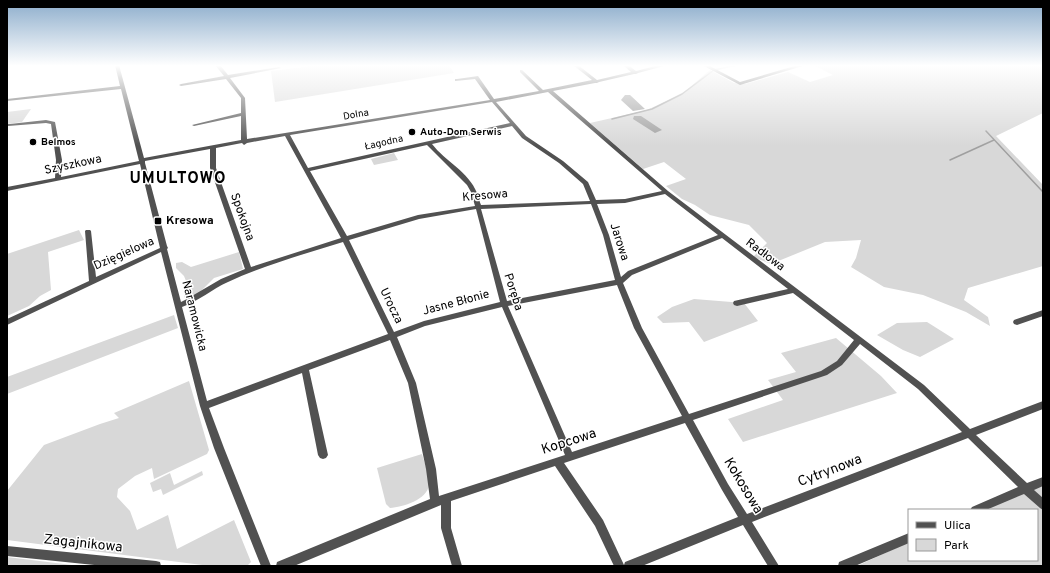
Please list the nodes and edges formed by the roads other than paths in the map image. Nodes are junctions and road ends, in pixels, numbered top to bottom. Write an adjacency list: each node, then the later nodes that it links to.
1 (81, 92): 7 (street)
2 (125, 92): 17 (street, Naramowicka)
3 (239, 92): 9 (street)
4 (486, 92): 8 (street, Jarowa)
5 (542, 92): 8 (street, Dolna)
6 (551, 92): 21 (street, Radłowa)
7 (7, 100)
8 (493, 101): 10 (street, Jarowa); 13 (street, Dolna)
9 (243, 114): 12 (street); 15 (street)
10 (513, 124): 14 (street, Łagodna); 22 (street, Jarowa)
11 (10, 125): 19 (street)
12 (194, 125)
13 (287, 136): 15 (street, Dolna); 18 (street, Urocza)
14 (428, 142): 18 (street, Łagodna); 23 (street, Poręba)
15 (244, 143): 16 (street, Dolna)
16 (213, 148): 17 (street, Dolna); 28 (street, Spokojna)
17 (143, 161): 19 (street, Szyszkowa); 27 (street, Naramowicka)
18 (306, 170): 26 (street, Urocza)
19 (58, 179): 20 (street, Szyszkowa)
20 (7, 189)
21 (666, 192): 22 (street, Kresowa); 25 (street, Radłowa)
22 (594, 203): 23 (street, Kresowa); 30 (street, Jarowa)
23 (478, 207): 26 (street, Kresowa); 33 (street, Poręba)
24 (88, 231): 29 (street, Dzięgielowa)
25 (722, 236): 30 (street); 31 (street, Radłowa)
26 (345, 238): 28 (street, Kresowa); 38 (street, Urocza)
27 (165, 248): 29 (street, Dzięgielowa); 34 (street, Naramowicka)
28 (249, 270): 34 (street, Kresowa)
29 (93, 281): 36 (street, Dzięgielowa)
30 (619, 282): 33 (street, Jasne Błonie); 43 (street, Jarowa)
31 (794, 290): 32 (street); 39 (street, Radłowa)
32 (738, 303)
33 (504, 304): 38 (street, Jasne Błonie); 46 (street, Poręba)
34 (179, 305): 42 (street, Naramowicka)
35 (1043, 313): 37 (street)
36 (7, 322)
37 (1017, 322)
38 (392, 335): 40 (street, Jasne Błonie); 51 (street, Urocza)
39 (859, 340): 43 (street, Kopcowa); 44 (street, Radłowa)
40 (305, 368): 42 (street, Jasne Błonie); 45 (street)
41 (1043, 405): 44 (street, Cytrynowa)
42 (204, 406): 58 (street, Naramowicka)
43 (687, 419): 46 (street, Kopcowa); 54 (street, Kokosowa)
44 (968, 433): 49 (street, Radłowa); 54 (street, Cytrynowa)
45 (323, 455)
46 (570, 457): 47 (street, Kopcowa)
47 (557, 461): 50 (street, Kopcowa); 61 (street)
48 (1043, 481): 49 (street)
49 (1026, 488): 52 (street, Radłowa); 53 (street)
50 (446, 498): 51 (street, Kopcowa); 60 (street)
51 (435, 502): 59 (street, Kopcowa)
52 (1043, 505)
53 (977, 509)
54 (746, 519): 62 (street, Cytrynowa); 63 (street, Kokosowa)
55 (908, 538): 64 (street)
56 (7, 551): 57 (street, Zagajnikowa)
57 (156, 566)
58 (266, 566)
59 (281, 566)
60 (457, 566)
61 (620, 566)
62 (628, 566)
63 (774, 566)
64 (843, 566)

